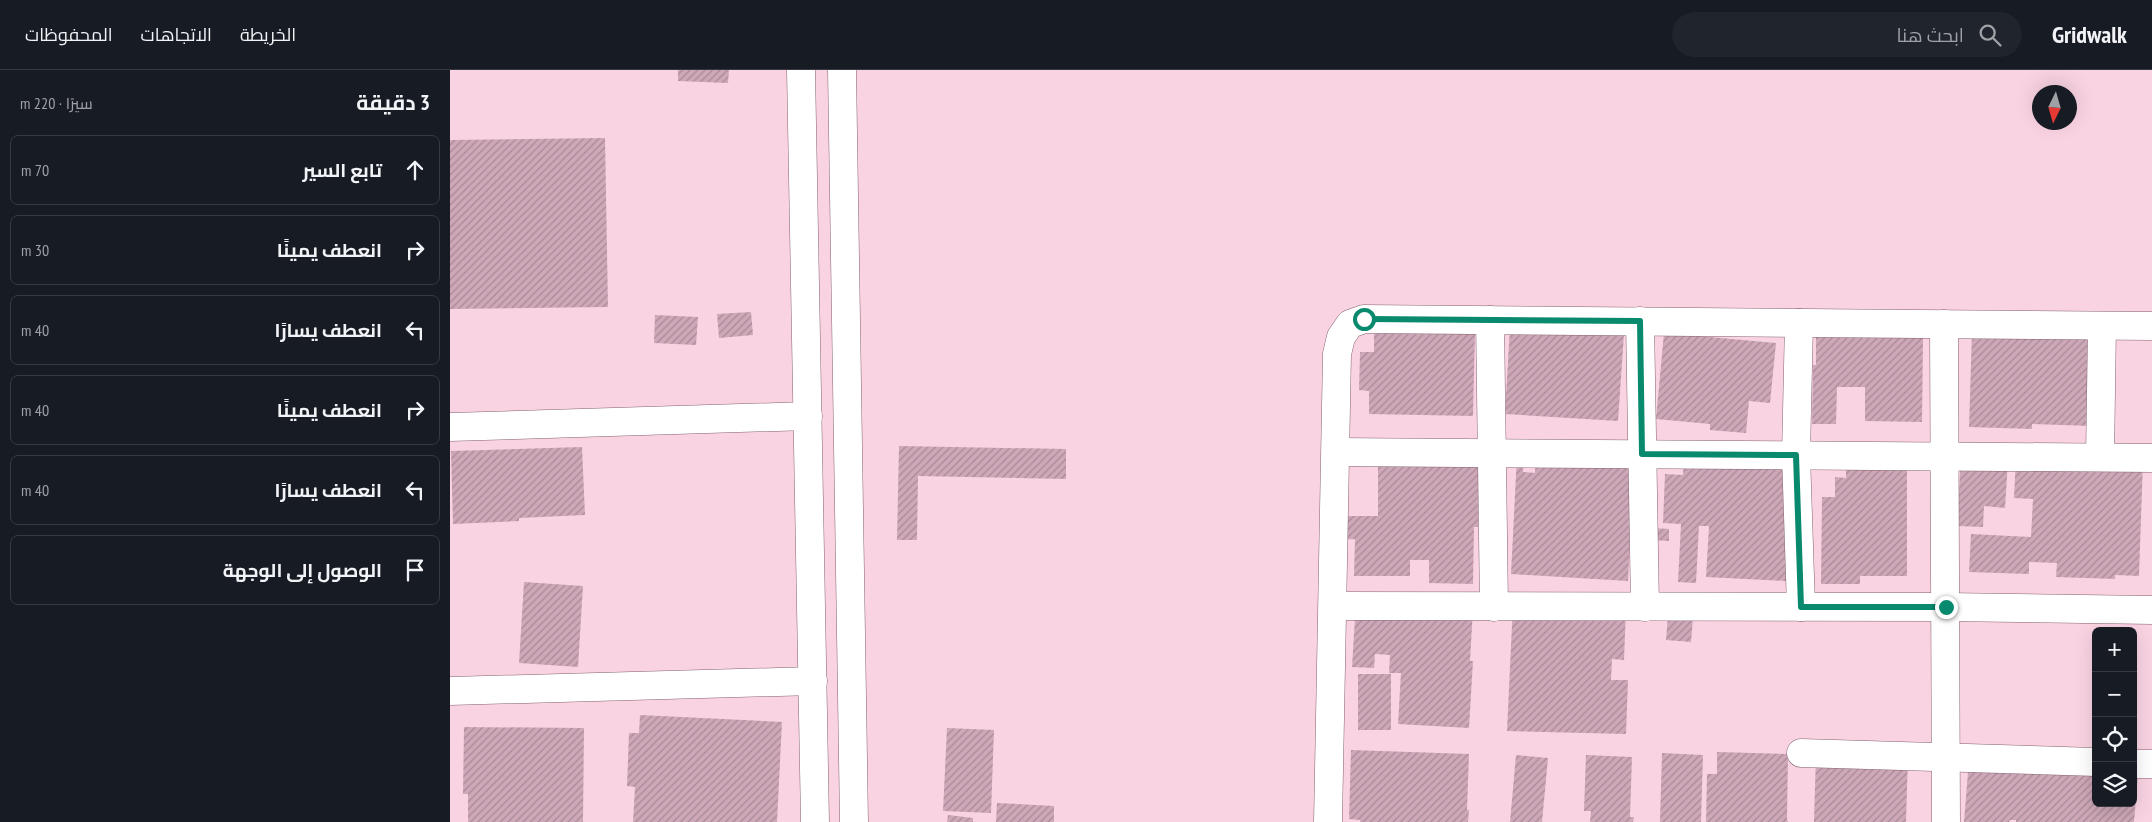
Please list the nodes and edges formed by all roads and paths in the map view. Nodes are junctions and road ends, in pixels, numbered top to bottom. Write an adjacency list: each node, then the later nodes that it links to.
1 (801, 70): 9 (street)
2 (842, 70): 32 (street)
3 (1490, 320): 4 (street); 11 (street); 12 (street)
4 (1640, 321): 5 (street); 13 (street)
5 (1799, 323): 6 (street); 14 (street)
6 (1944, 324): 7 (street); 15 (street)
7 (2102, 326): 8 (street); 16 (street)
8 (2152, 326)
9 (808, 416): 10 (street); 24 (street)
10 (450, 428)
11 (1336, 452): 12 (street); 18 (street)
12 (1491, 452): 13 (street); 19 (street)
13 (1642, 454): 14 (street); 20 (street)
14 (1796, 455): 15 (street); 21 (street)
15 (1946, 456): 16 (street); 22 (street)
16 (2100, 457): 17 (street)
17 (2152, 458)
18 (1333, 606): 19 (street); 33 (street)
19 (1494, 606): 20 (street)
20 (1645, 607): 21 (street)
21 (1801, 607): 22 (street)
22 (1946, 607): 23 (street); 27 (street)
23 (2152, 610)
24 (813, 681): 25 (street); 31 (street)
25 (450, 691)
26 (1801, 754): 27 (street)
27 (1946, 757): 28 (street); 34 (street)
28 (2092, 762)
29 (2137, 764): 30 (street)
30 (2152, 764)
31 (815, 822)
32 (854, 822)
33 (1328, 822)
34 (1946, 822)

